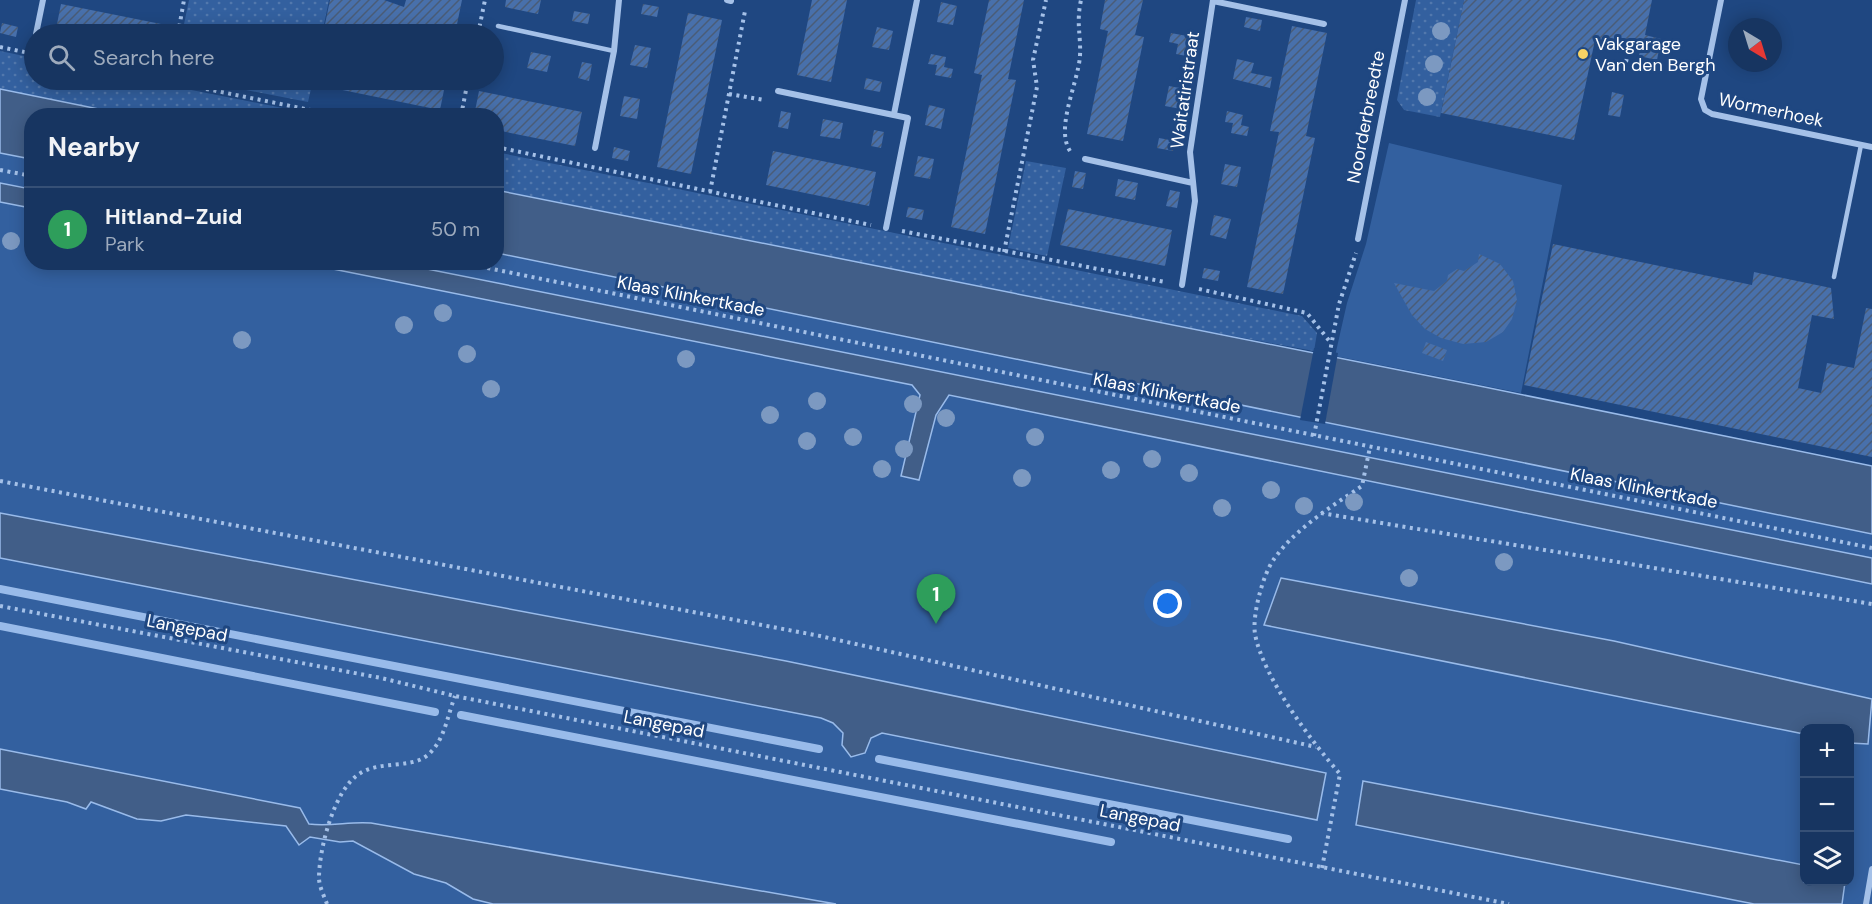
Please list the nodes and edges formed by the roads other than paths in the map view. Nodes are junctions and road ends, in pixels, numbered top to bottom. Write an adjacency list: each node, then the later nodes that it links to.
1 (43, 0): 7 (street)
2 (618, 0): 10 (street)
3 (917, 0): 12 (street)
4 (1405, 0): 19 (street, Noorderbreedte)
5 (1721, 0): 13 (street, Wormerhoek)
6 (1213, 1): 8 (street, Waitatiristraat); 17 (street, Waitatiristraat)
7 (38, 24)
8 (1324, 24)
9 (504, 27): 10 (lane)
10 (614, 51): 15 (street)
11 (778, 91): 12 (street)
12 (894, 114): 18 (street)
13 (1861, 145): 14 (street, Wormerhoek); 20 (lane)
14 (1872, 147)
15 (595, 148)
16 (1085, 159): 17 (street)
17 (1193, 183): 21 (street, Waitatiristraat)
18 (886, 228)
19 (1358, 239)
20 (1833, 277)
21 (1182, 285)
22 (1872, 869): 23 (street)
23 (1866, 904)

